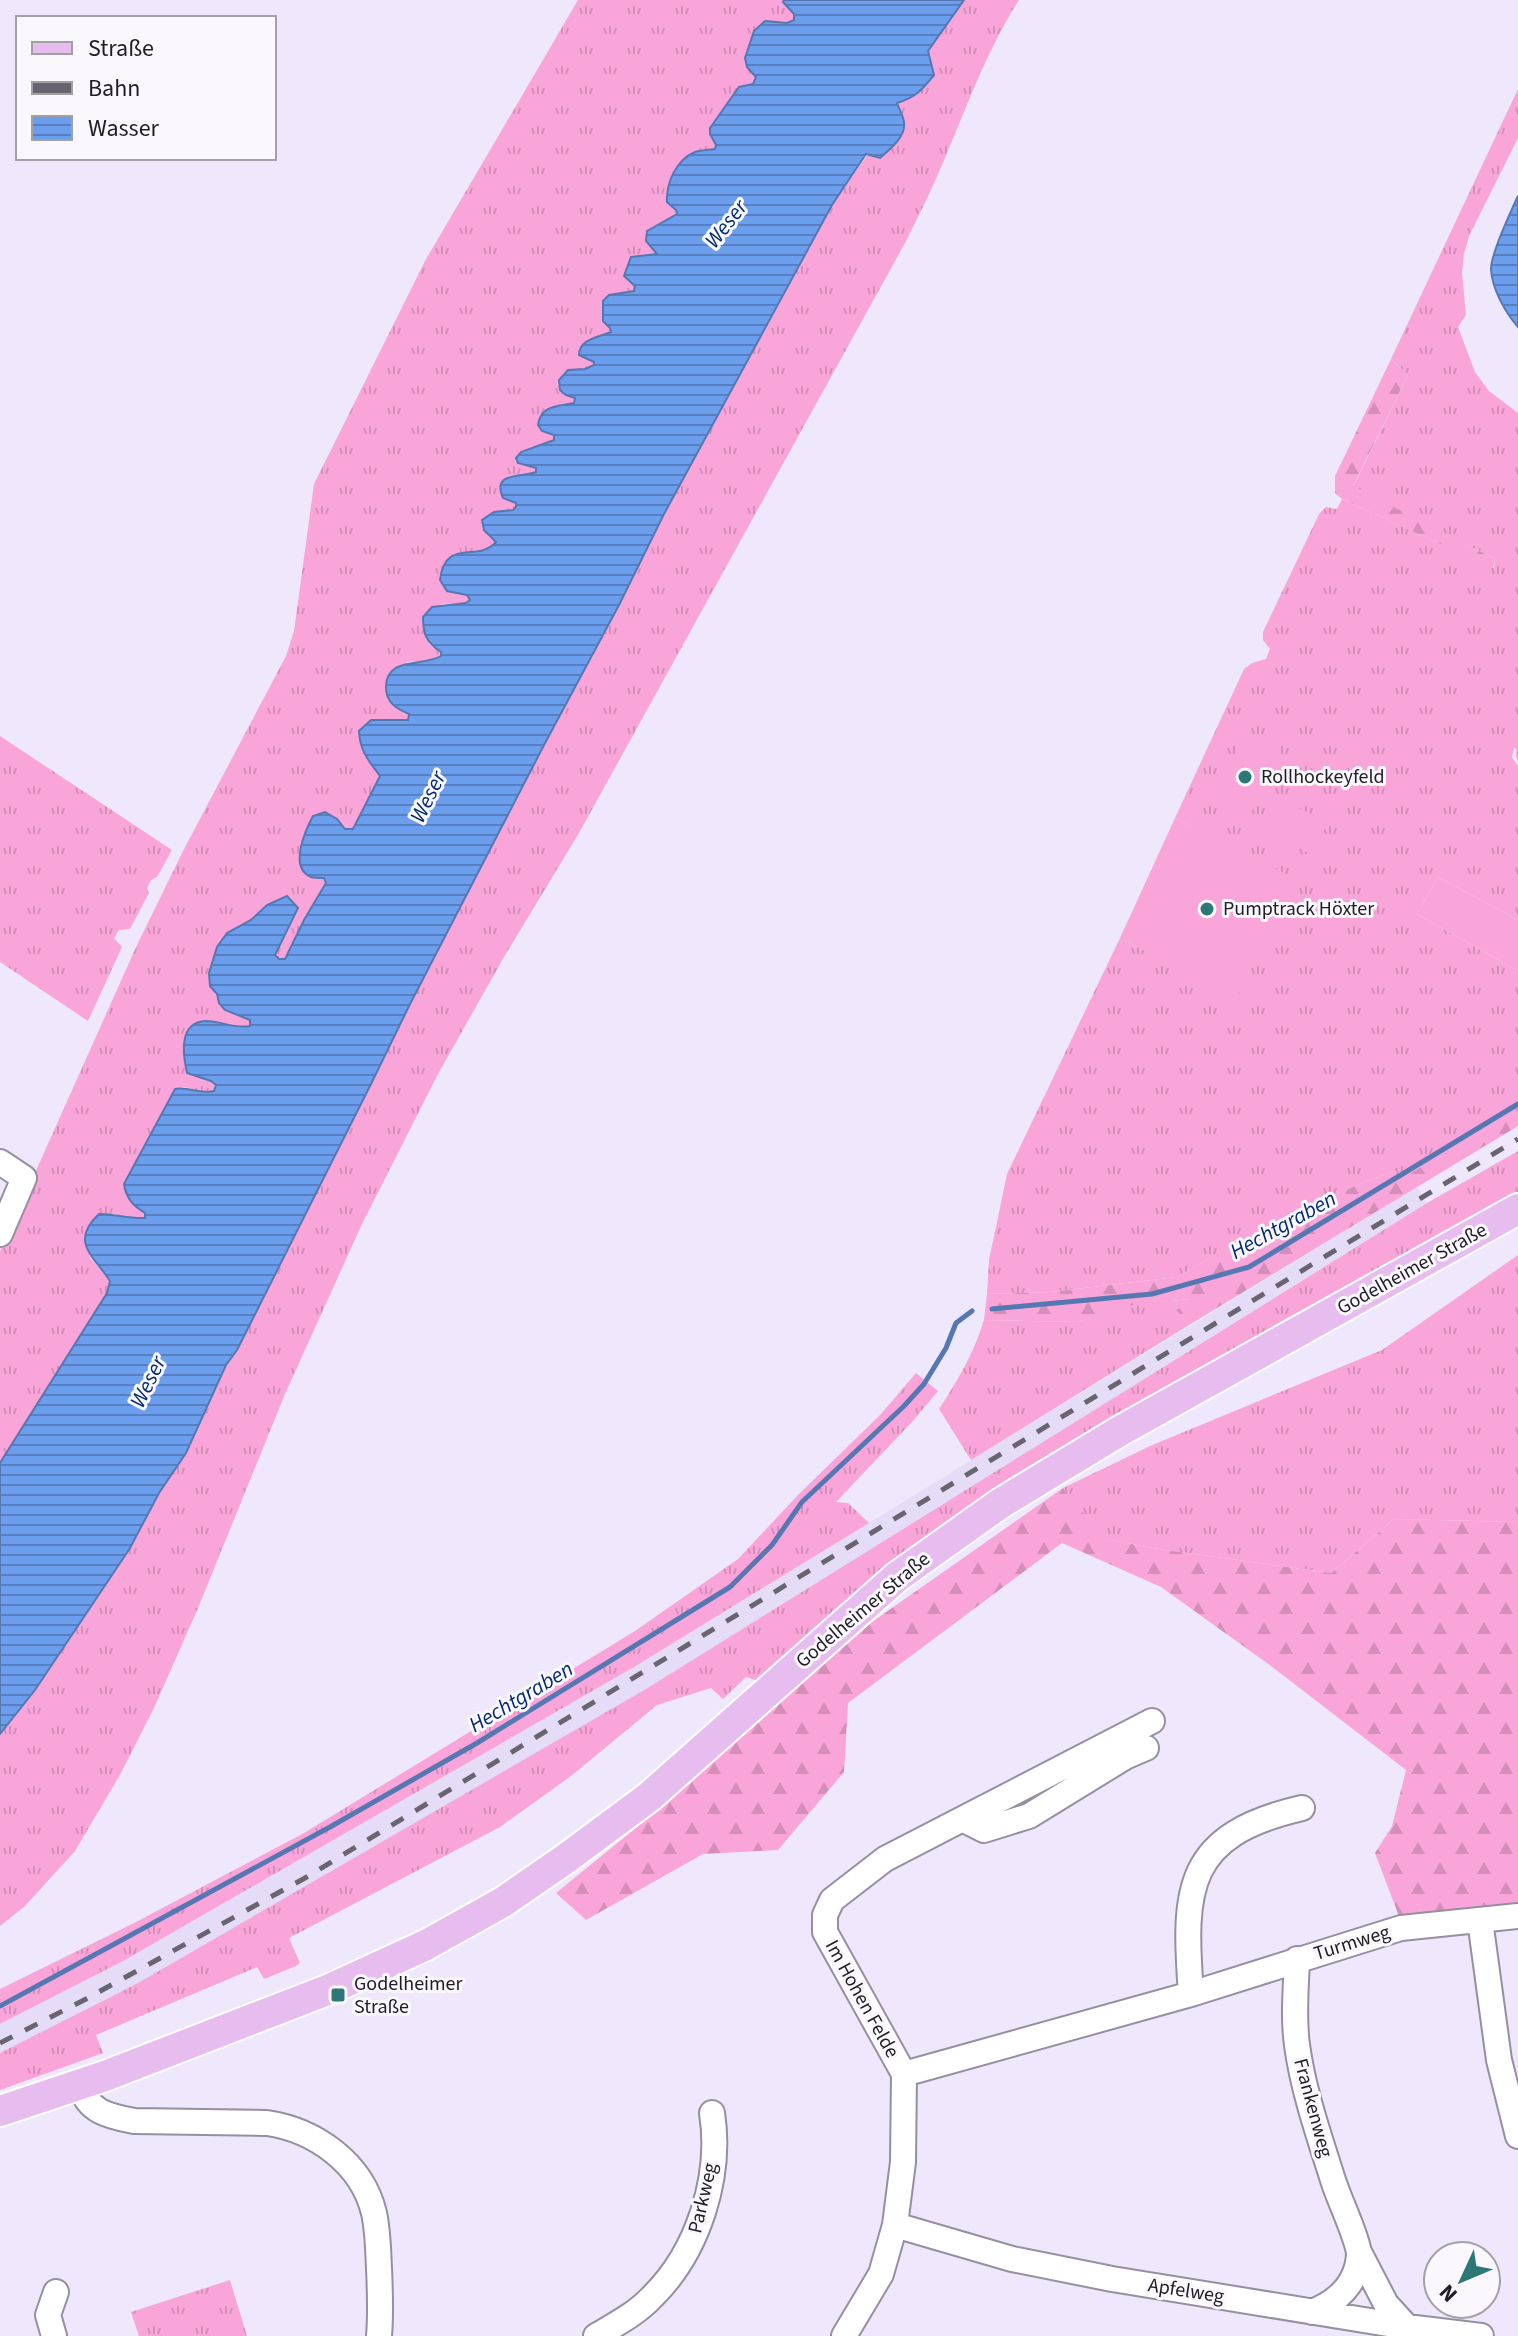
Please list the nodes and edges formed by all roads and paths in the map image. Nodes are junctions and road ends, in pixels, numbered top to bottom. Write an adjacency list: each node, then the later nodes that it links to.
1 (0, 1162): 3 (street)
2 (1518, 1209): 13 (main road, Godelheimer Straße)
3 (0, 1234)
4 (1152, 1721): 7 (street, Im Hohen Felde)
5 (1146, 1748): 7 (street)
6 (1302, 1808): 11 (street)
7 (964, 1820): 12 (street, Im Hohen Felde)
8 (1518, 1916): 9 (street, Turmweg)
9 (1480, 1920): 10 (street, Turmweg); 16 (street)
10 (1297, 1959): 11 (street, Turmweg); 18 (street, Frankenweg)
11 (1191, 1994): 12 (street, Turmweg)
12 (904, 2074): 17 (street, Im Hohen Felde)
13 (80, 2084): 14 (main road, Godelheimer Straße); 23 (street)
14 (0, 2111)
15 (712, 2113): 24 (street, Parkweg)
16 (1518, 2136)
17 (895, 2225): 20 (street, Apfelweg); 25 (street, Im Hohen Felde)
18 (1359, 2252): 20 (street); 21 (street, Frankenweg)
19 (56, 2292): 22 (street)
20 (1312, 2312): 21 (street, Apfelweg)
21 (1407, 2327): 26 (street, Apfelweg)
22 (54, 2336)
23 (379, 2336)
24 (596, 2336)
25 (844, 2336)
26 (1481, 2336)

